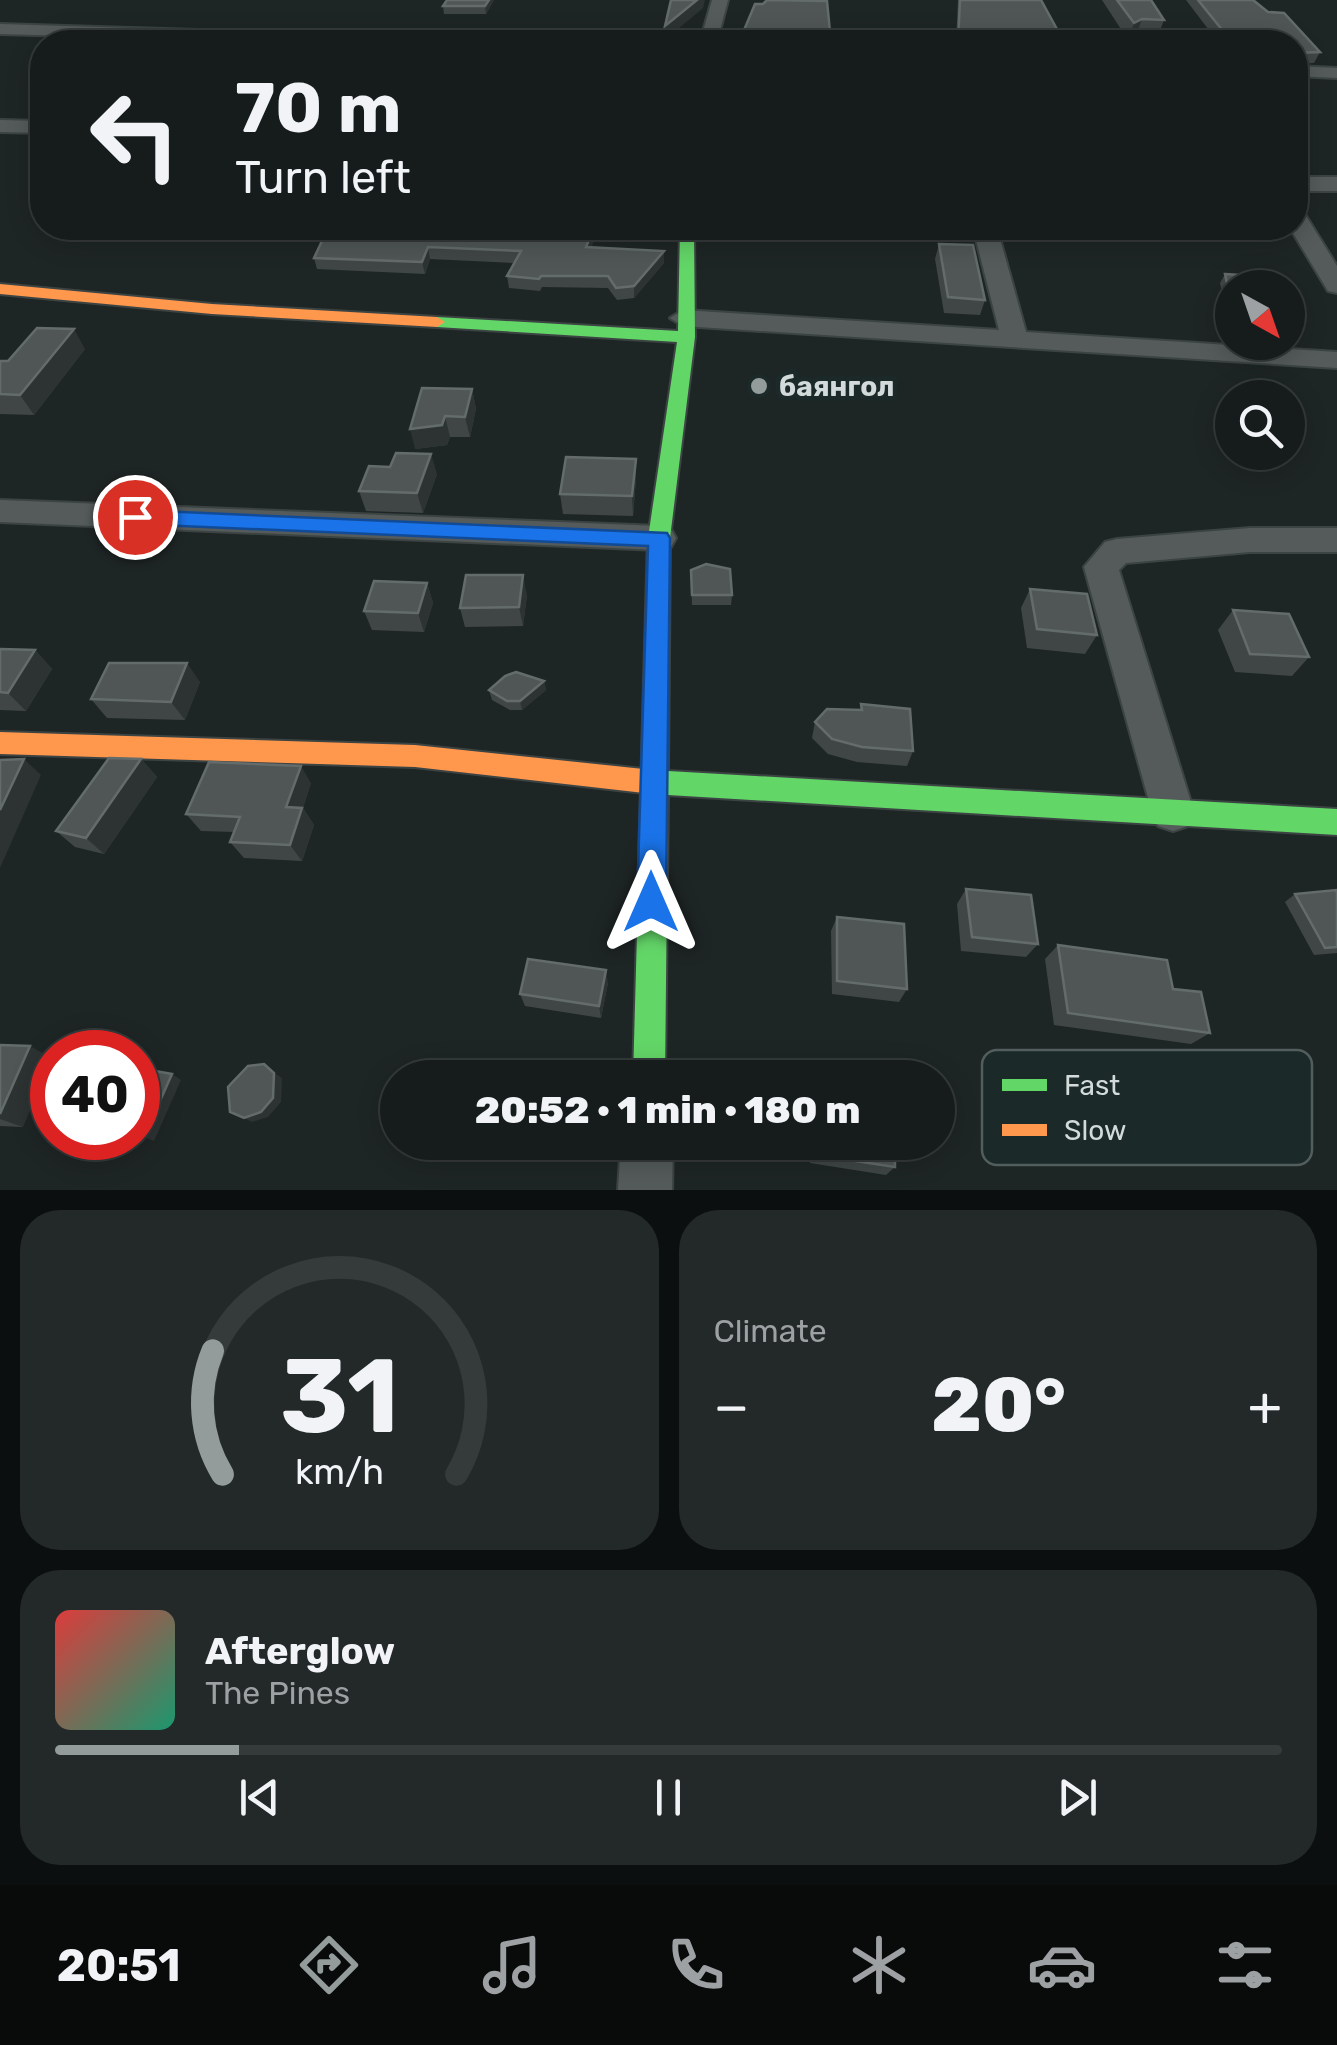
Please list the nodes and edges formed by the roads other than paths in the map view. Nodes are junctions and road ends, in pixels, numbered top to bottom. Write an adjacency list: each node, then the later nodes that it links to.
1 (720, 0): 3 (street)
2 (0, 30): 4 (street)
3 (711, 30)
4 (30, 31)
5 (1308, 72): 6 (street)
6 (1337, 73)
7 (0, 126): 8 (street)
8 (30, 127)
9 (1308, 184): 10 (street)
10 (1337, 184)
11 (1308, 238): 14 (street)
12 (687, 240): 16 (street)
13 (989, 240): 17 (street)
14 (1337, 286)
15 (0, 289): 16 (street)
16 (684, 328): 17 (street); 20 (street)
17 (1016, 339): 18 (street)
18 (1337, 360)
19 (0, 511): 20 (street)
20 (660, 538): 23 (street)
21 (1337, 540): 24 (street)
22 (0, 744): 23 (street)
23 (652, 782): 24 (street); 26 (street)
24 (1174, 812): 25 (street)
25 (1337, 822)
26 (649, 1060)
27 (646, 1160): 28 (street)
28 (645, 1190)

